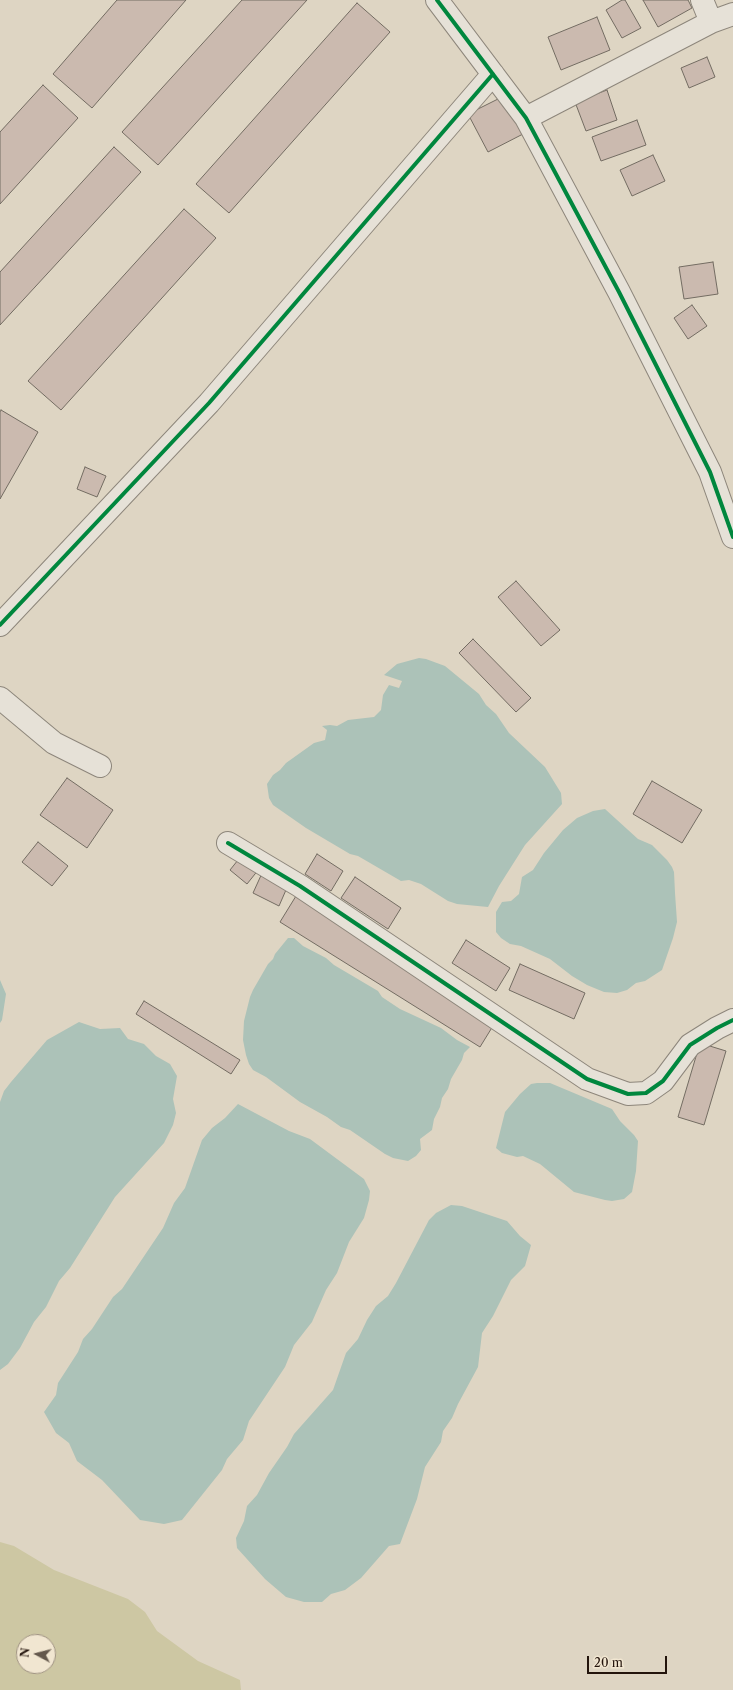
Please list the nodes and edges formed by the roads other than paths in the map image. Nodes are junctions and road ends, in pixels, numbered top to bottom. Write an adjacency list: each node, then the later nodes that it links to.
1 (437, 0): 5 (street)
2 (702, 0): 4 (street)
3 (733, 14): 4 (street)
4 (711, 22): 6 (street)
5 (493, 74): 6 (street); 8 (street)
6 (526, 118): 7 (street)
7 (733, 537)
8 (0, 625)
9 (0, 698): 10 (street)
10 (100, 766)
11 (228, 843): 12 (street)
12 (733, 1020)

